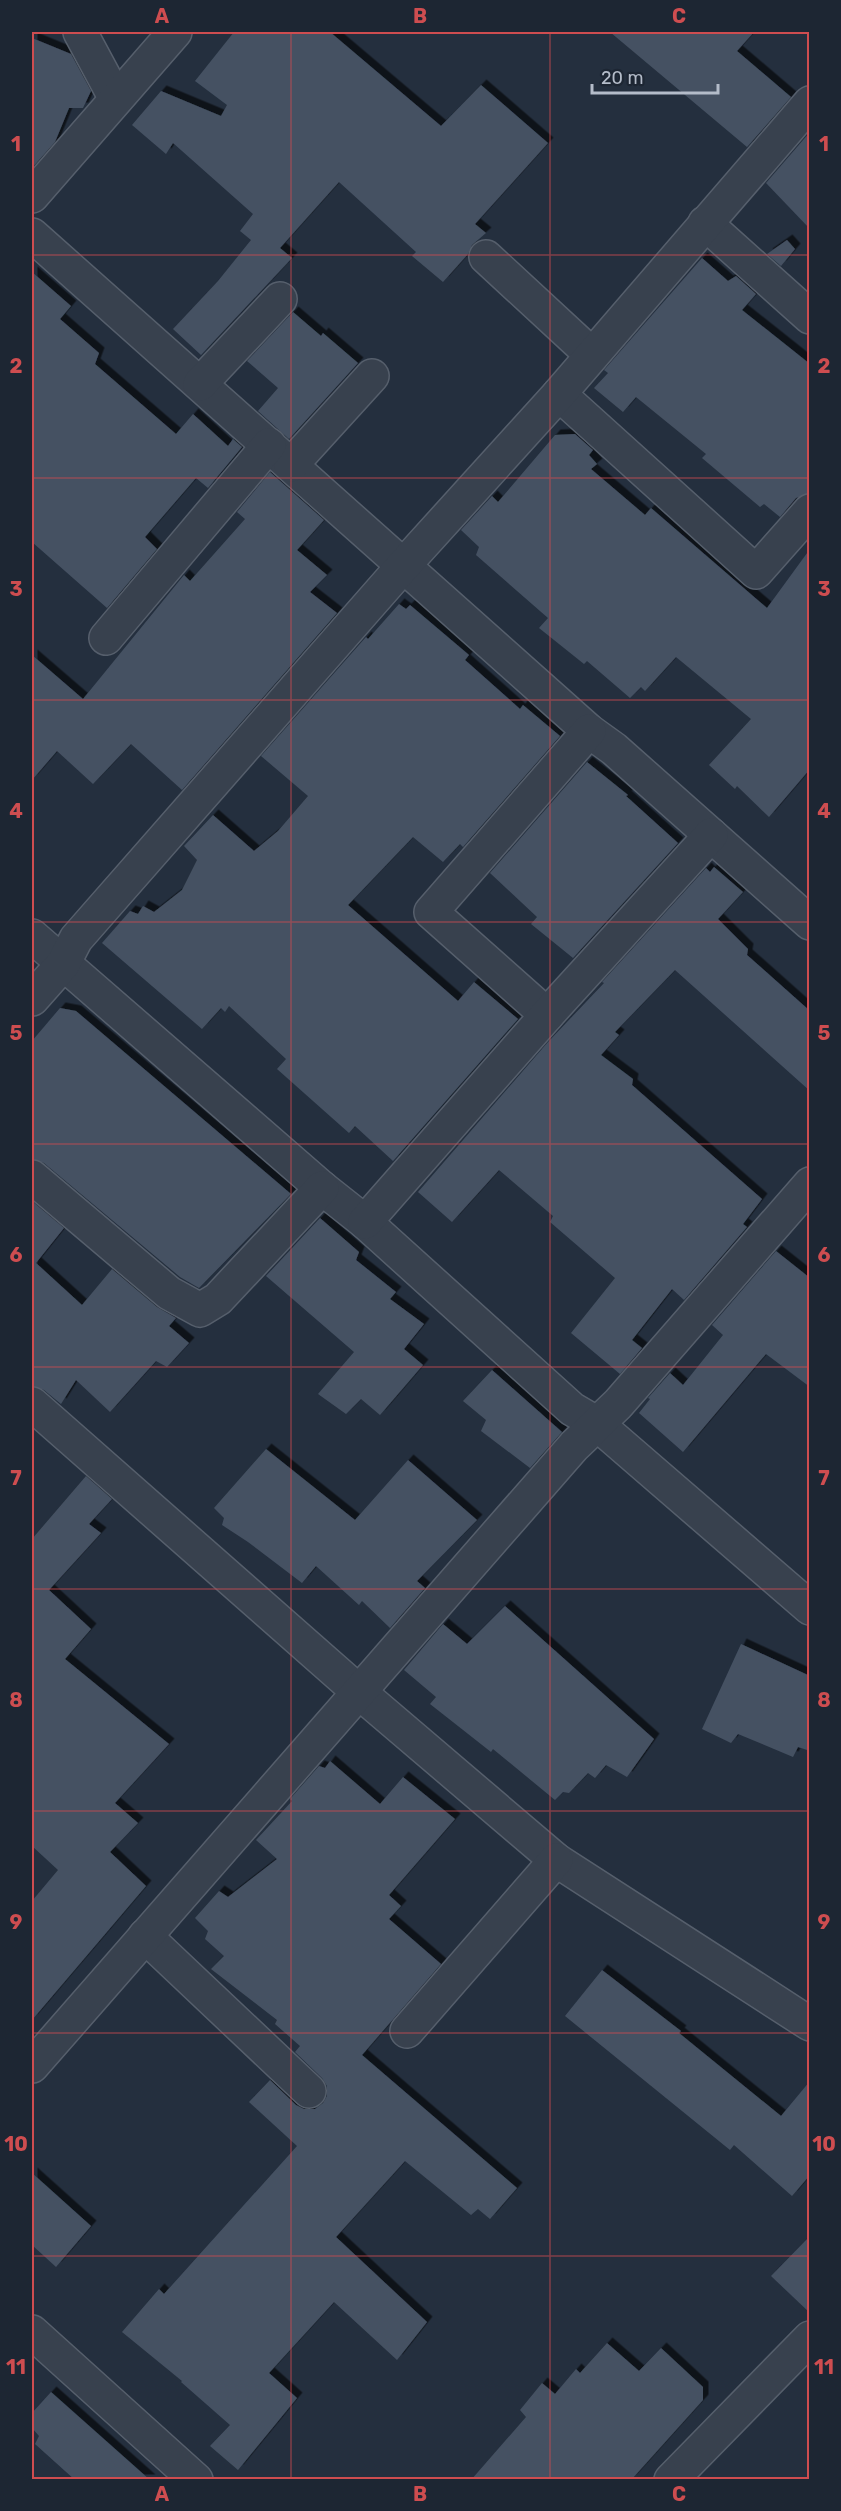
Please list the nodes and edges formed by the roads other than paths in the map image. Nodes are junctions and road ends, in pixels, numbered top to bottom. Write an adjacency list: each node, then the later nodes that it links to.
1 (80, 32): 3 (street)
2 (175, 32): 3 (street)
3 (116, 99): 5 (street)
4 (810, 104): 6 (street)
5 (32, 196)
6 (705, 223): 10 (street); 11 (street)
7 (32, 235): 13 (street)
8 (486, 257): 11 (street)
9 (280, 299): 13 (street)
10 (810, 317)
11 (592, 355): 14 (street)
12 (372, 376): 15 (street)
13 (200, 384): 15 (street)
14 (559, 394): 16 (street); 17 (street)
15 (280, 455): 17 (street); 18 (street)
16 (810, 511)
17 (404, 565): 19 (street); 23 (street)
18 (106, 638)
19 (589, 731): 20 (street); 25 (street)
20 (711, 835): 21 (street); 25 (street)
21 (810, 923)
22 (32, 936): 23 (street)
23 (63, 964): 24 (street); 28 (street)
24 (32, 999)
25 (546, 1016): 29 (street)
26 (32, 1177): 28 (street)
27 (810, 1184): 31 (street)
28 (322, 1188): 29 (street)
29 (365, 1222): 31 (street)
30 (32, 1404): 33 (street)
31 (596, 1423): 32 (street); 33 (street)
32 (810, 1608)
33 (359, 1692): 34 (street); 35 (street)
34 (556, 1860): 36 (street); 37 (street)
35 (145, 1936): 38 (street); 39 (street)
36 (810, 2024)
37 (407, 2031)
38 (32, 2066)
39 (309, 2091)
40 (32, 2332): 42 (street)
41 (810, 2338): 43 (street)
42 (196, 2480)
43 (671, 2480)

